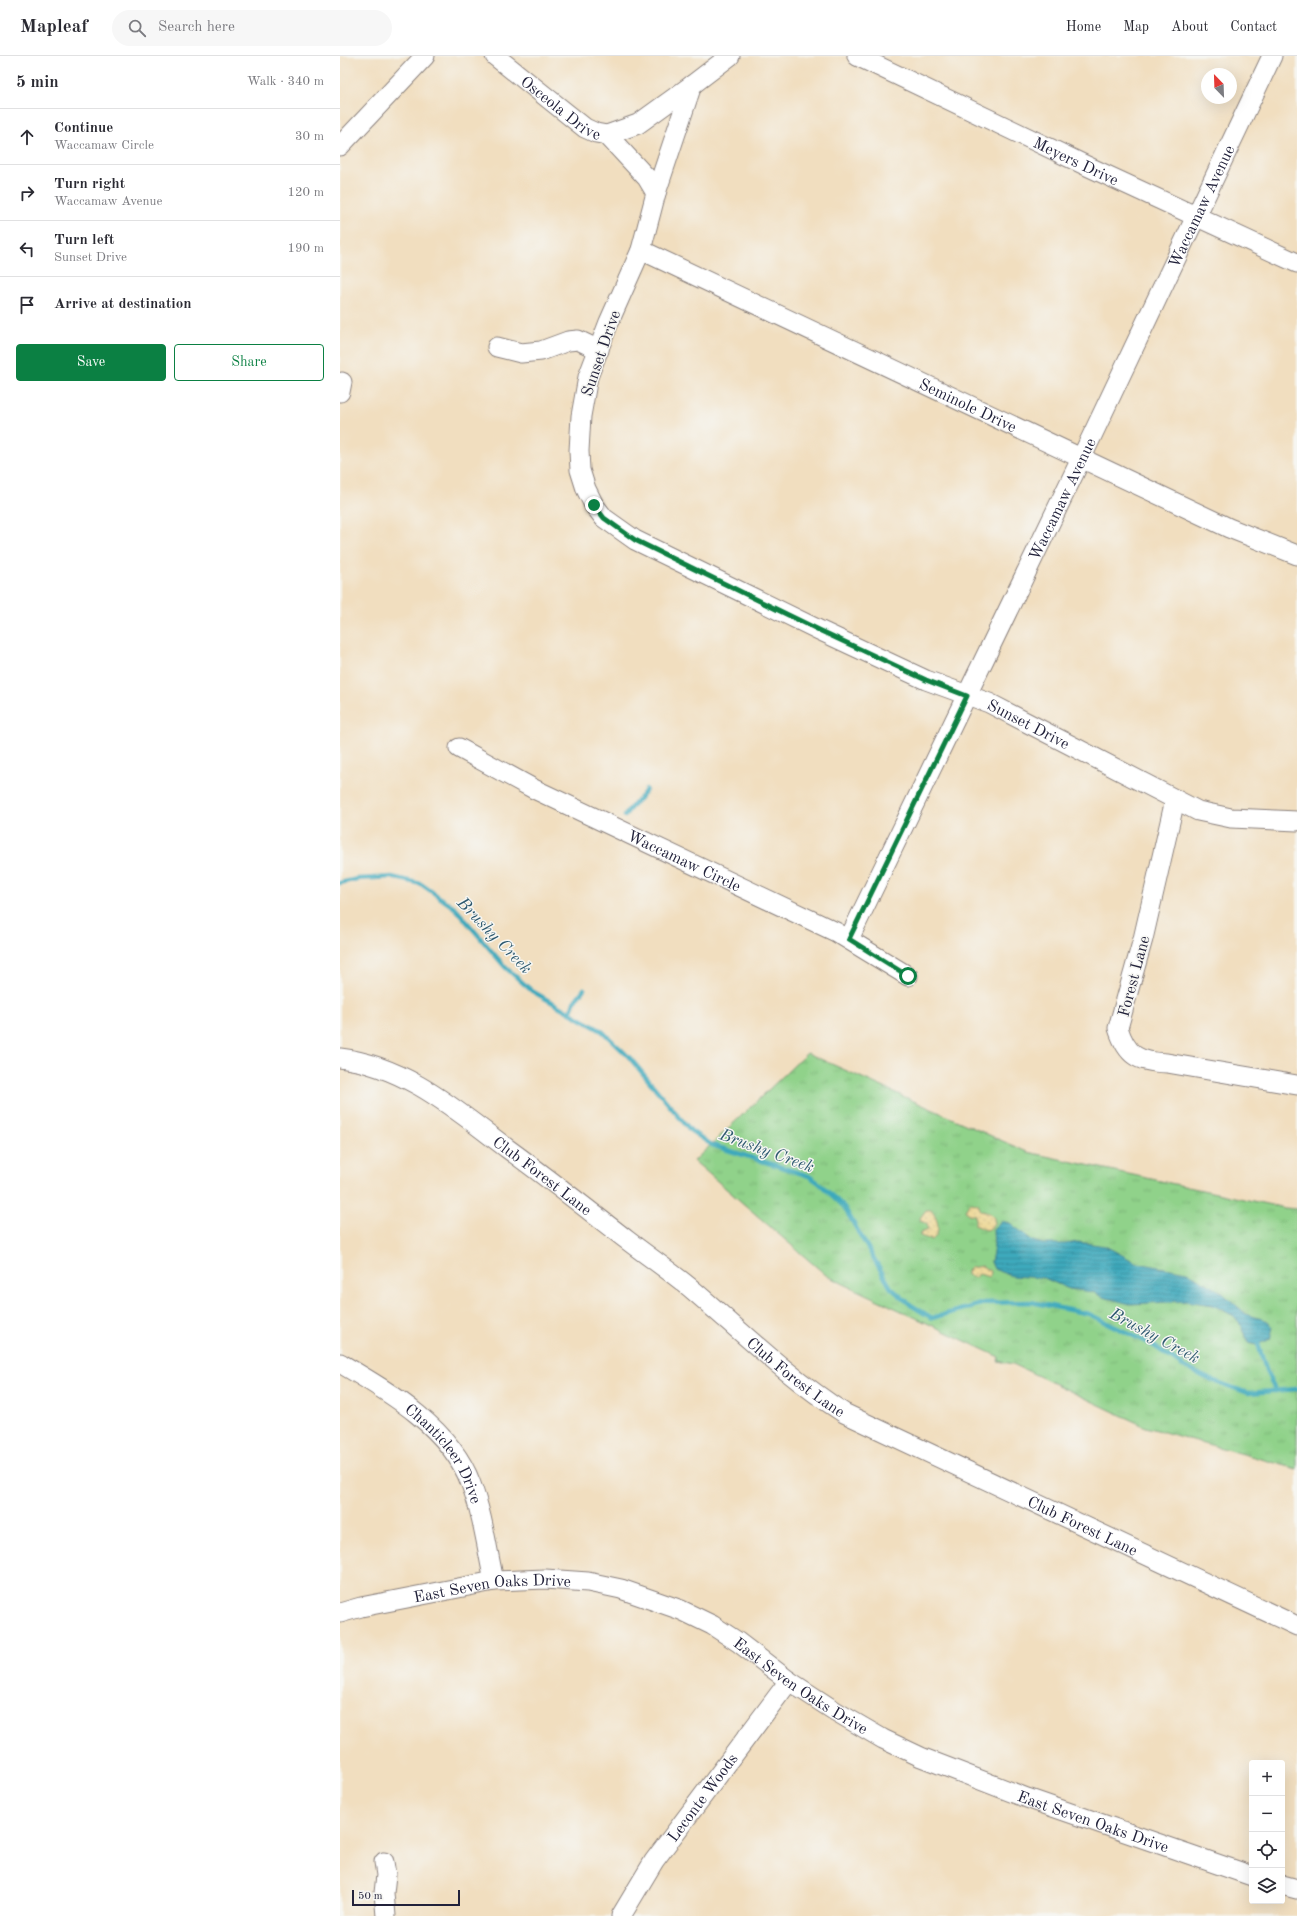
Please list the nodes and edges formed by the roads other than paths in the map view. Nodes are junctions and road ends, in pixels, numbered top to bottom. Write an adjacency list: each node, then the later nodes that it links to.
1 (425, 56): 8 (street)
2 (495, 56): 7 (street, Osceola Drive)
3 (730, 56): 6 (street)
4 (857, 56): 10 (street, Meyers Drive)
5 (1272, 56): 10 (street, Waccamaw Avenue)
6 (692, 85): 7 (street); 9 (street, Sunset Drive)
7 (607, 135): 9 (street, Osceola Drive)
8 (340, 146)
9 (656, 193): 11 (street, Sunset Drive)
10 (1195, 217): 12 (street, Meyers Drive); 15 (street, Waccamaw Avenue)
11 (641, 250): 14 (street, Sunset Drive); 15 (street, Seminole Drive)
12 (1297, 263)
13 (497, 347): 14 (street)
14 (599, 350): 17 (street, Sunset Drive)
15 (1081, 459): 16 (street, Seminole Drive); 17 (street, Waccamaw Avenue)
16 (1297, 555)
17 (967, 696): 19 (street, Sunset Drive); 21 (street, Waccamaw Avenue)
18 (460, 748): 21 (street, Waccamaw Circle)
19 (1175, 800): 20 (street, Sunset Drive); 24 (street, Forest Lane)
20 (1297, 821)
21 (849, 939): 22 (street, Waccamaw Circle)
22 (908, 976)
23 (340, 1058): 28 (street, Club Forest Lane)
24 (1297, 1085)
25 (340, 1363): 26 (street, Chanticleer Drive)
26 (494, 1581): 27 (street, East Seven Oaks Drive); 29 (street, East Seven Oaks Drive)
27 (340, 1613)
28 (1297, 1626)
29 (789, 1681): 31 (street, East Seven Oaks Drive); 35 (street, Leconte Woods)
30 (384, 1862): 34 (street)
31 (1249, 1875)
32 (1285, 1886): 33 (street)
33 (1297, 1889)
34 (386, 1916)
35 (620, 1916)

